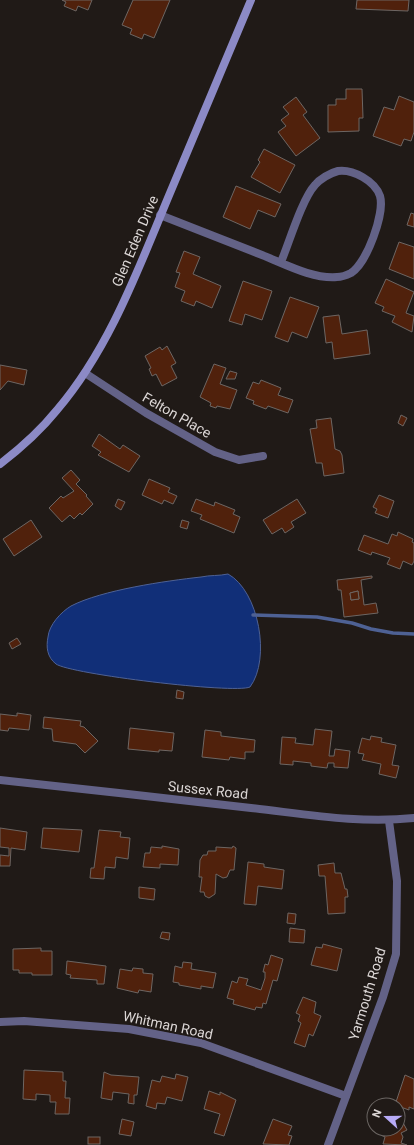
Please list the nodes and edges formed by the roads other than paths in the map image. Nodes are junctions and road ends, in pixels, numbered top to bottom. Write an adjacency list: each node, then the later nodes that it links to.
1 (250, 0): 2 (main road, Glen Eden Drive)
2 (160, 215): 3 (street); 4 (main road, Glen Eden Drive)
3 (281, 262): 3 (street)
4 (85, 373): 5 (street, Felton Place); 6 (main road, Glen Eden Drive)
5 (263, 456)
6 (0, 464)
7 (0, 780): 9 (street, Sussex Road)
8 (414, 818): 9 (street, Sussex Road)
9 (389, 821): 11 (street, Yarmouth Road)
10 (0, 1022): 11 (street, Whitman Road)
11 (346, 1096): 12 (street, Yarmouth Road)
12 (328, 1145)

